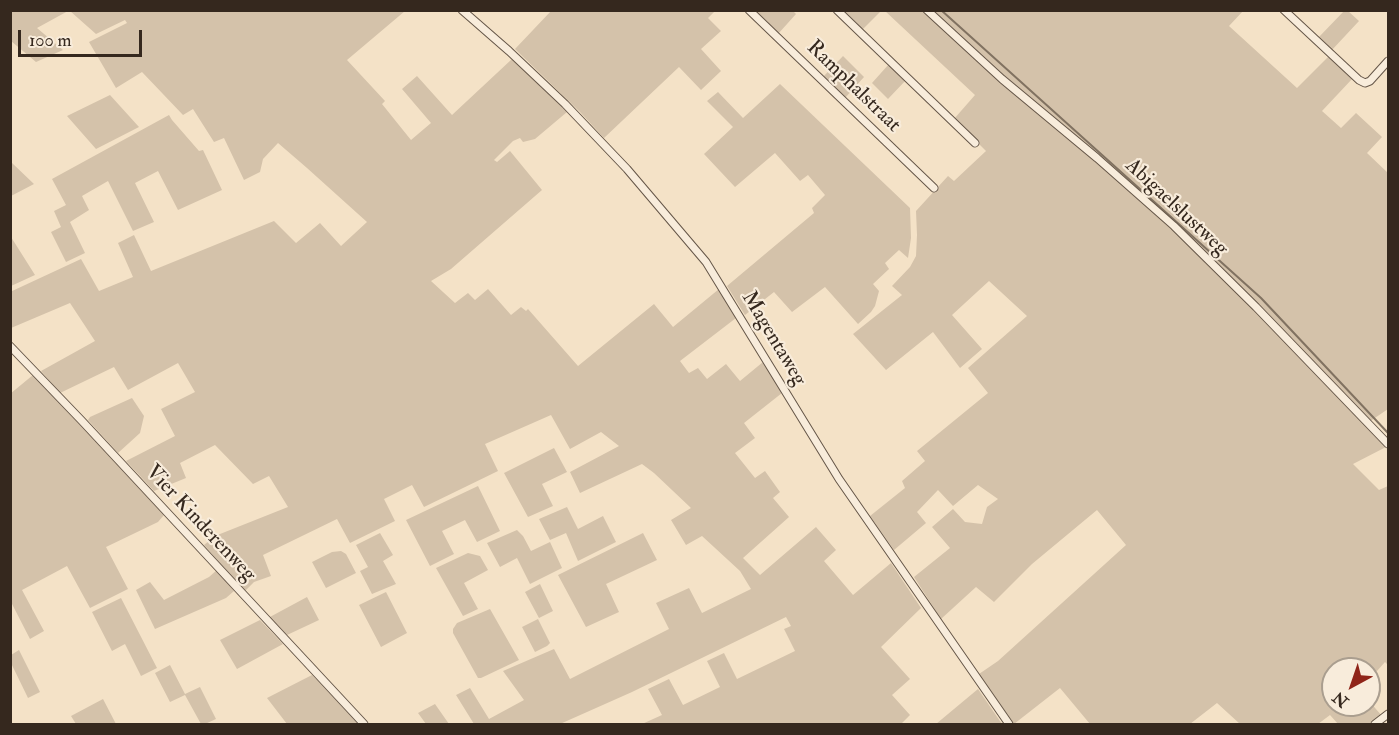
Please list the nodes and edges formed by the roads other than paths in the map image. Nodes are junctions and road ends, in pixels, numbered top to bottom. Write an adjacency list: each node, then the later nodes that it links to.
1 (462, 10): 13 (street, Magentaweg)
2 (749, 10): 8 (street, Ramphalstraat)
3 (837, 10): 7 (street)
4 (927, 10): 10 (street, Abigaelslustweg)
5 (1284, 10): 6 (street)
6 (1389, 61)
7 (975, 143)
8 (934, 188)
9 (10, 346): 12 (street, Vier Kinderenweg)
10 (1389, 444)
11 (1389, 714): 14 (street)
12 (363, 724)
13 (1009, 724)
14 (1375, 724)

